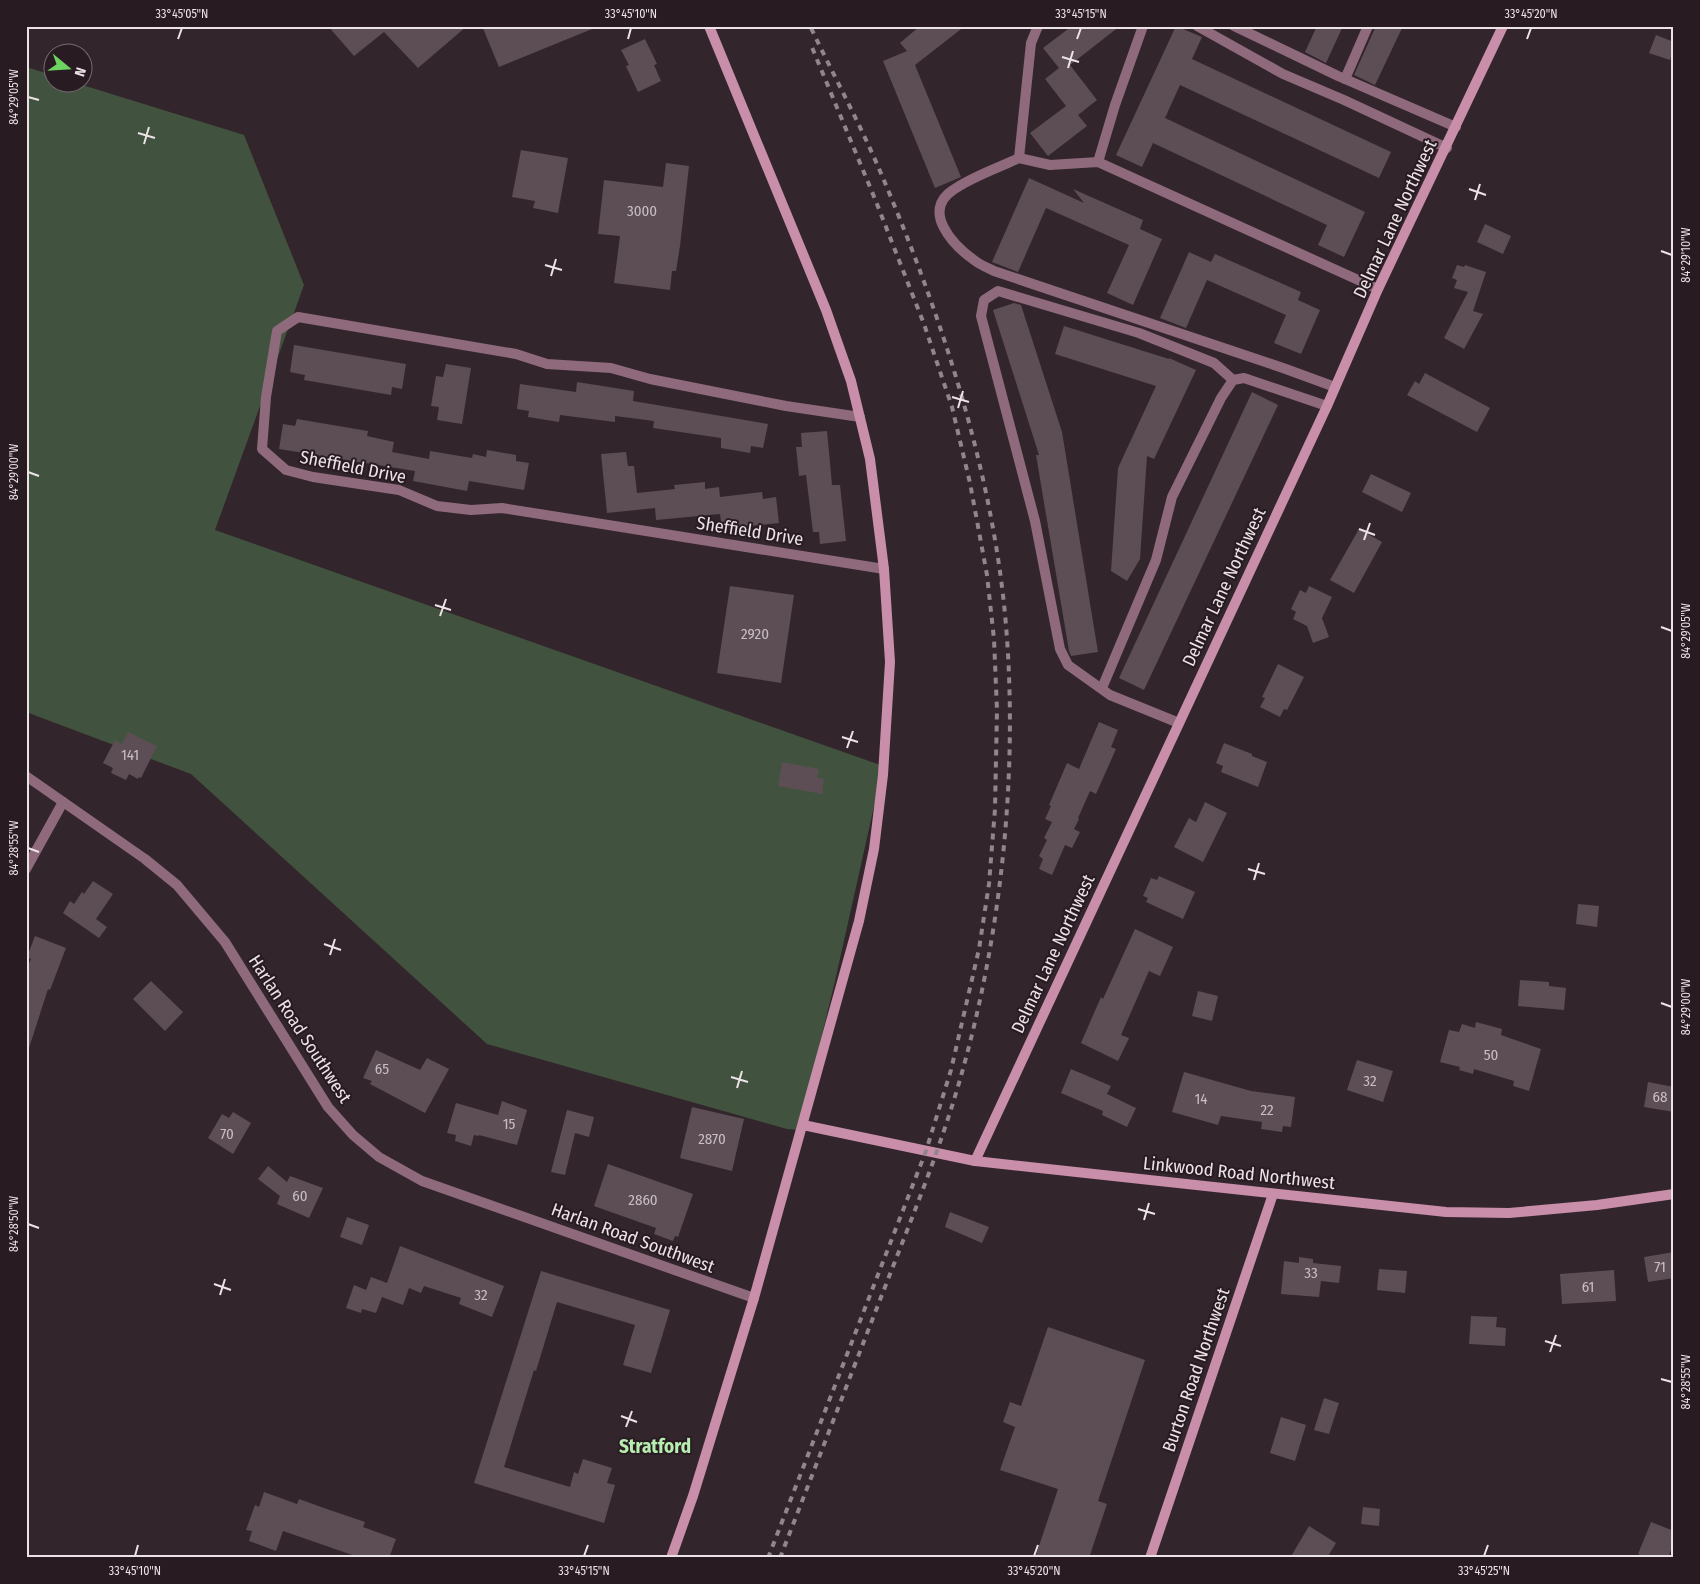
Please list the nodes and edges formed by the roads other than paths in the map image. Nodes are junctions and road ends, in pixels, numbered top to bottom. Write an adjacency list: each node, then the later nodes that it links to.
1 (709, 26): 17 (street)
2 (1038, 26): 11 (street)
3 (1143, 26): 12 (street)
4 (1197, 26): 10 (street)
5 (1234, 26): 8 (street)
6 (1368, 26): 8 (street)
7 (1503, 26): 9 (street, Delmar Lane Northwest)
8 (1345, 79): 9 (street)
9 (1456, 128): 10 (street, Delmar Lane Northwest)
10 (1447, 148): 13 (street, Delmar Lane Northwest)
11 (1019, 158): 12 (street); 15 (street)
12 (1098, 162): 13 (street)
13 (1378, 289): 15 (street, Delmar Lane Northwest)
14 (1234, 380): 16 (street); 19 (street); 19 (street)
15 (1335, 387): 16 (street, Delmar Lane Northwest)
16 (1326, 406): 20 (street, Delmar Lane Northwest)
17 (860, 417): 18 (street); 18 (street, Sheffield Drive)
18 (884, 569): 24 (street)
19 (1102, 688): 20 (street)
20 (1179, 723): 25 (street, Delmar Lane Northwest)
21 (26, 776): 22 (street, Harlan Road Southwest)
22 (64, 802): 23 (street); 28 (street, Harlan Road Southwest)
23 (26, 869)
24 (803, 1125): 25 (street, Linkwood Road Northwest); 28 (street)
25 (975, 1161): 26 (street, Linkwood Road Northwest)
26 (1273, 1194): 27 (street, Linkwood Road Northwest); 30 (street, Burton Road Northwest)
27 (1674, 1194)
28 (754, 1298): 29 (street)
29 (671, 1558)
30 (1150, 1558)

